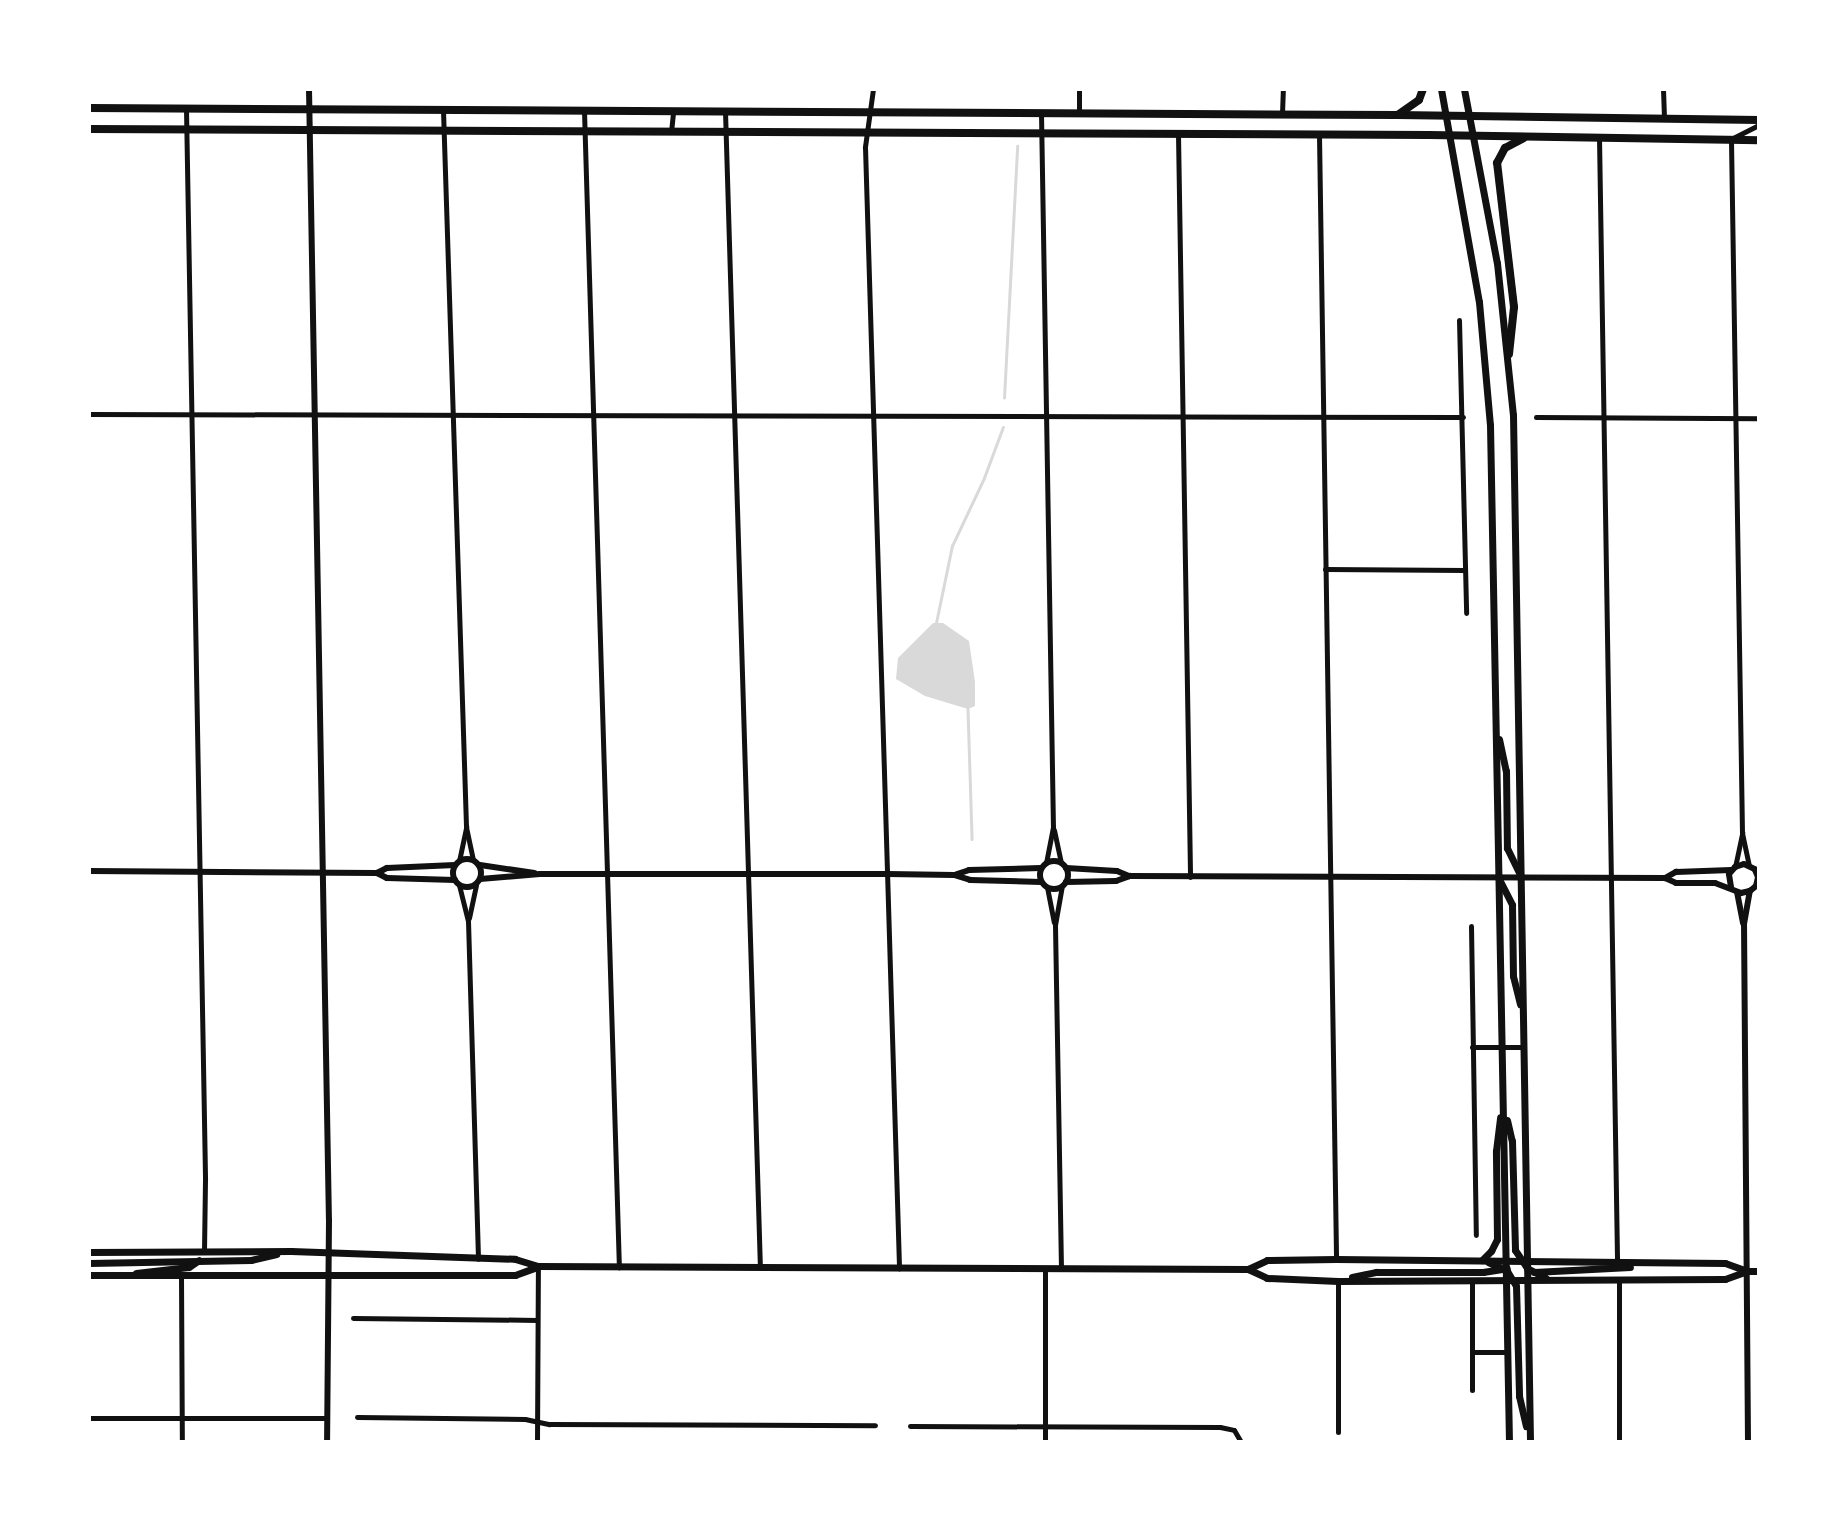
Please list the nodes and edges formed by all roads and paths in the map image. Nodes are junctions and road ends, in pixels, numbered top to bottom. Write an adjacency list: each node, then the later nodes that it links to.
1 (309, 89): 11 (street)
2 (873, 89): 16 (street)
3 (1079, 89): 18 (street)
4 (1283, 89): 19 (street)
5 (1423, 89): 20 (main road)
6 (1441, 89): 21 (main road)
7 (1464, 89): 22 (main road)
8 (1662, 89): 23 (street)
9 (89, 108): 10 (main road)
10 (186, 108): 11 (main road); 26 (street)
11 (310, 110): 12 (main road); 27 (street)
12 (443, 110): 13 (main road); 28 (street)
13 (584, 111): 15 (main road); 29 (street)
14 (724, 111): 15 (main road); 16 (main road); 31 (street)
15 (673, 112): 30 (street)
16 (870, 113): 17 (main road); 32 (street)
17 (1041, 113): 18 (main road); 33 (street)
18 (1079, 113): 19 (main road)
19 (1282, 114): 20 (main road)
20 (1397, 115): 21 (main road)
21 (1446, 116): 22 (main road); 36 (main road)
22 (1468, 116): 23 (main road); 37 (main road)
23 (1664, 119): 24 (main road)
24 (1759, 122): 40 (street)
25 (89, 129): 26 (main road)
26 (187, 129): 27 (main road); 47 (street)
27 (310, 130): 28 (main road); 44 (street)
28 (444, 131): 29 (main road); 45 (street)
29 (584, 131): 30 (main road); 48 (street)
30 (671, 132): 31 (main road)
31 (725, 132): 32 (main road); 49 (street)
32 (867, 133): 33 (main road); 50 (street)
33 (1042, 134): 34 (main road); 51 (street)
34 (1178, 134): 35 (main road); 52 (street)
35 (1319, 135): 36 (main road); 53 (street)
36 (1448, 135): 37 (main road); 62 (main road)
37 (1471, 135): 38 (main road); 43 (main road)
38 (1528, 136): 39 (main road); 43 (main road)
39 (1599, 137): 40 (main road); 56 (street)
40 (1731, 139): 41 (main road); 57 (street)
41 (1759, 140)
42 (1459, 320): 54 (street)
43 (1509, 354): 86 (main road)
44 (315, 412): 45 (street); 47 (street); 75 (street)
45 (452, 413): 48 (street); 63 (street)
46 (89, 414): 47 (street)
47 (191, 414): 74 (street)
48 (592, 414): 49 (street); 78 (street)
49 (733, 414): 50 (street); 80 (street)
50 (873, 415): 51 (street); 79 (street)
51 (1047, 416): 52 (street); 64 (street)
52 (1182, 416): 53 (street); 83 (street)
53 (1323, 416): 54 (street); 59 (street)
54 (1463, 417): 60 (street)
55 (1535, 417): 56 (street)
56 (1605, 417): 57 (street); 87 (street)
57 (1735, 418): 58 (street); 65 (street)
58 (1759, 418)
59 (1325, 569): 60 (street); 84 (street)
60 (1465, 570): 61 (street)
61 (1466, 613)
62 (1496, 725): 85 (main road); 86 (main road)
63 (466, 827): 66 (street); 67 (street)
64 (1053, 827): 69 (street); 70 (street)
65 (1742, 833): 71 (street); 72 (street)
66 (473, 859): 67 (street); 68 (street)
67 (457, 863): 76 (street); 90 (street)
68 (480, 865): 77 (street); 89 (street)
69 (1064, 865): 70 (street); 82 (street); 92 (street)
70 (1044, 866): 81 (street); 91 (street)
71 (1733, 868): 72 (street); 88 (street); 94 (street)
72 (1754, 868): 93 (street)
73 (89, 872): 74 (street)
74 (200, 872): 75 (street); 105 (street)
75 (323, 872): 76 (street); 108 (street)
76 (377, 873): 90 (street)
77 (540, 874): 78 (street); 89 (street)
78 (608, 874): 80 (street); 117 (street)
79 (888, 874): 80 (street); 81 (street); 120 (street)
80 (749, 875): 119 (street)
81 (954, 875): 91 (street)
82 (1130, 876): 83 (street); 92 (street)
83 (1189, 877): 84 (street)
84 (1331, 877): 85 (street); 110 (street)
85 (1498, 877): 86 (street); 99 (main road); 101 (main road)
86 (1521, 877): 87 (street); 99 (main road)
87 (1611, 877): 88 (street); 114 (street)
88 (1665, 878): 94 (street)
89 (478, 882): 90 (street); 95 (street)
90 (457, 883): 95 (street)
91 (1044, 885): 92 (street); 96 (street)
92 (1064, 885): 96 (street)
93 (1755, 888): 94 (street); 97 (street)
94 (1734, 889): 97 (street)
95 (468, 921): 109 (street)
96 (1055, 925): 122 (street)
97 (1744, 925): 124 (street)
98 (1471, 926): 100 (street)
99 (1524, 1018): 102 (main road)
100 (1472, 1047): 101 (street); 104 (street)
101 (1501, 1047): 102 (street); 103 (main road)
102 (1524, 1047): 126 (main road)
103 (1502, 1096): 112 (main road); 118 (main road); 126 (main road)
104 (1476, 1235)
105 (204, 1251): 106 (main road); 107 (main road); 111 (main road)
106 (290, 1251): 108 (main road); 111 (main road)
107 (89, 1252)
108 (329, 1252): 109 (main road); 130 (street)
109 (478, 1259): 116 (main road)
110 (1336, 1259): 112 (main road); 123 (main road)
111 (199, 1260): 113 (main road); 128 (main road)
112 (1482, 1260): 118 (main road)
113 (89, 1263)
114 (1617, 1263): 115 (main road); 126 (main road)
115 (1648, 1263): 124 (main road); 126 (main road)
116 (538, 1266): 117 (main road); 130 (main road); 135 (street)
117 (619, 1266): 119 (main road)
118 (1506, 1267): 126 (main road); 126 (main road); 132 (main road)
119 (760, 1268): 120 (main road)
120 (899, 1268): 121 (main road)
121 (1045, 1269): 122 (main road); 146 (street)
122 (1061, 1269): 123 (main road)
123 (1248, 1269): 132 (main road)
124 (1747, 1271): 125 (main road); 131 (main road); 156 (street)
125 (1759, 1271)
126 (1521, 1272): 131 (main road); 133 (main road); 137 (main road); 148 (main road); 148 (main road)
127 (89, 1275): 128 (main road)
128 (126, 1276): 129 (main road)
129 (181, 1276): 130 (main road); 141 (street)
130 (328, 1277): 142 (street)
131 (1619, 1279): 155 (street)
132 (1338, 1281): 133 (main road); 147 (street)
133 (1472, 1281): 136 (street)
134 (353, 1318): 135 (street)
135 (537, 1320): 143 (street)
136 (1472, 1352): 137 (street); 138 (street)
137 (1508, 1352): 154 (main road)
138 (1472, 1390)
139 (357, 1417): 143 (street)
140 (89, 1418): 141 (street)
141 (182, 1418): 142 (street); 149 (street)
142 (327, 1418): 150 (street)
143 (537, 1422): 144 (street); 151 (street)
144 (874, 1425)
145 (910, 1426): 146 (street)
146 (1045, 1426): 152 (street); 153 (street)
147 (1338, 1432)
148 (1530, 1441)
149 (182, 1442)
150 (327, 1442)
151 (537, 1442)
152 (1045, 1442)
153 (1241, 1442)
154 (1509, 1442)
155 (1619, 1442)
156 (1748, 1442)

